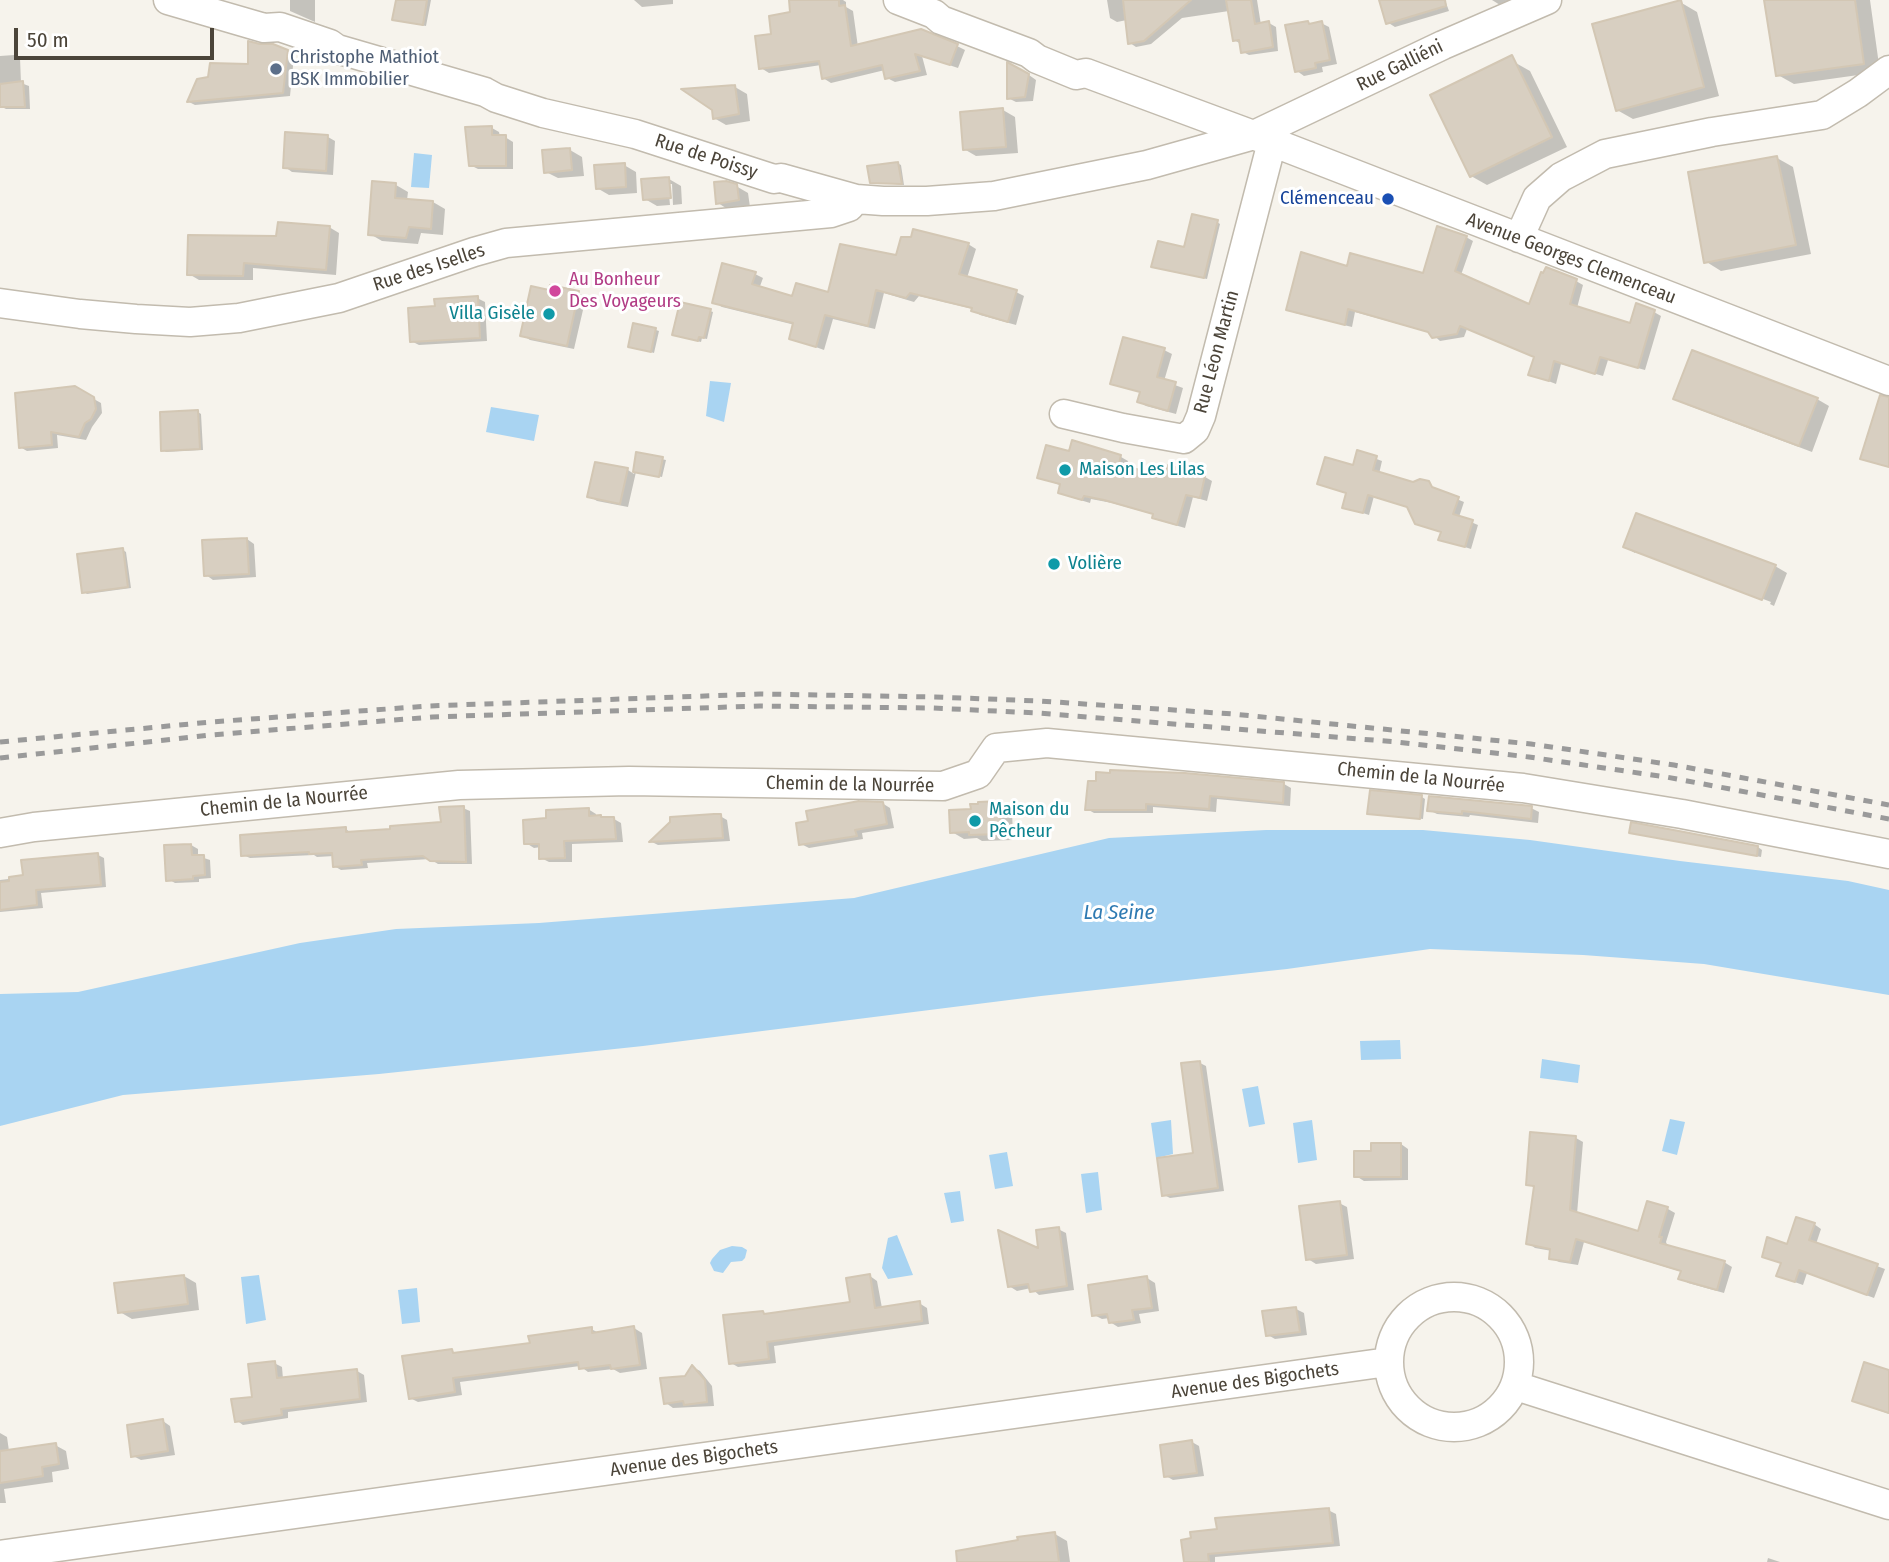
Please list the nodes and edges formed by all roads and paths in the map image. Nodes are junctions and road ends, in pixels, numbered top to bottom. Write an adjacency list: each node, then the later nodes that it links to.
1 (168, 0): 6 (street, Rue de Poissy)
2 (898, 0): 5 (street, Avenue Georges Clemenceau)
3 (1547, 0): 5 (street, Rue Galliéni)
4 (1889, 70): 7 (street)
5 (1263, 139): 6 (street, Rue de Poissy); 7 (street, Avenue Georges Clemenceau); 10 (street, Rue Léon Martin)
6 (856, 199): 8 (street, Rue des Iselles)
7 (1520, 238): 9 (street, Avenue Georges Clemenceau)
8 (0, 303)
9 (1889, 381)
10 (1064, 414)
11 (0, 833): 12 (street, Chemin de la Nourrée)
12 (1889, 854)
13 (1388, 1362): 14 (street); 14 (street); 16 (street, Avenue des Bigochets)
14 (1516, 1386): 15 (street)
15 (1889, 1505)
16 (0, 1555)

